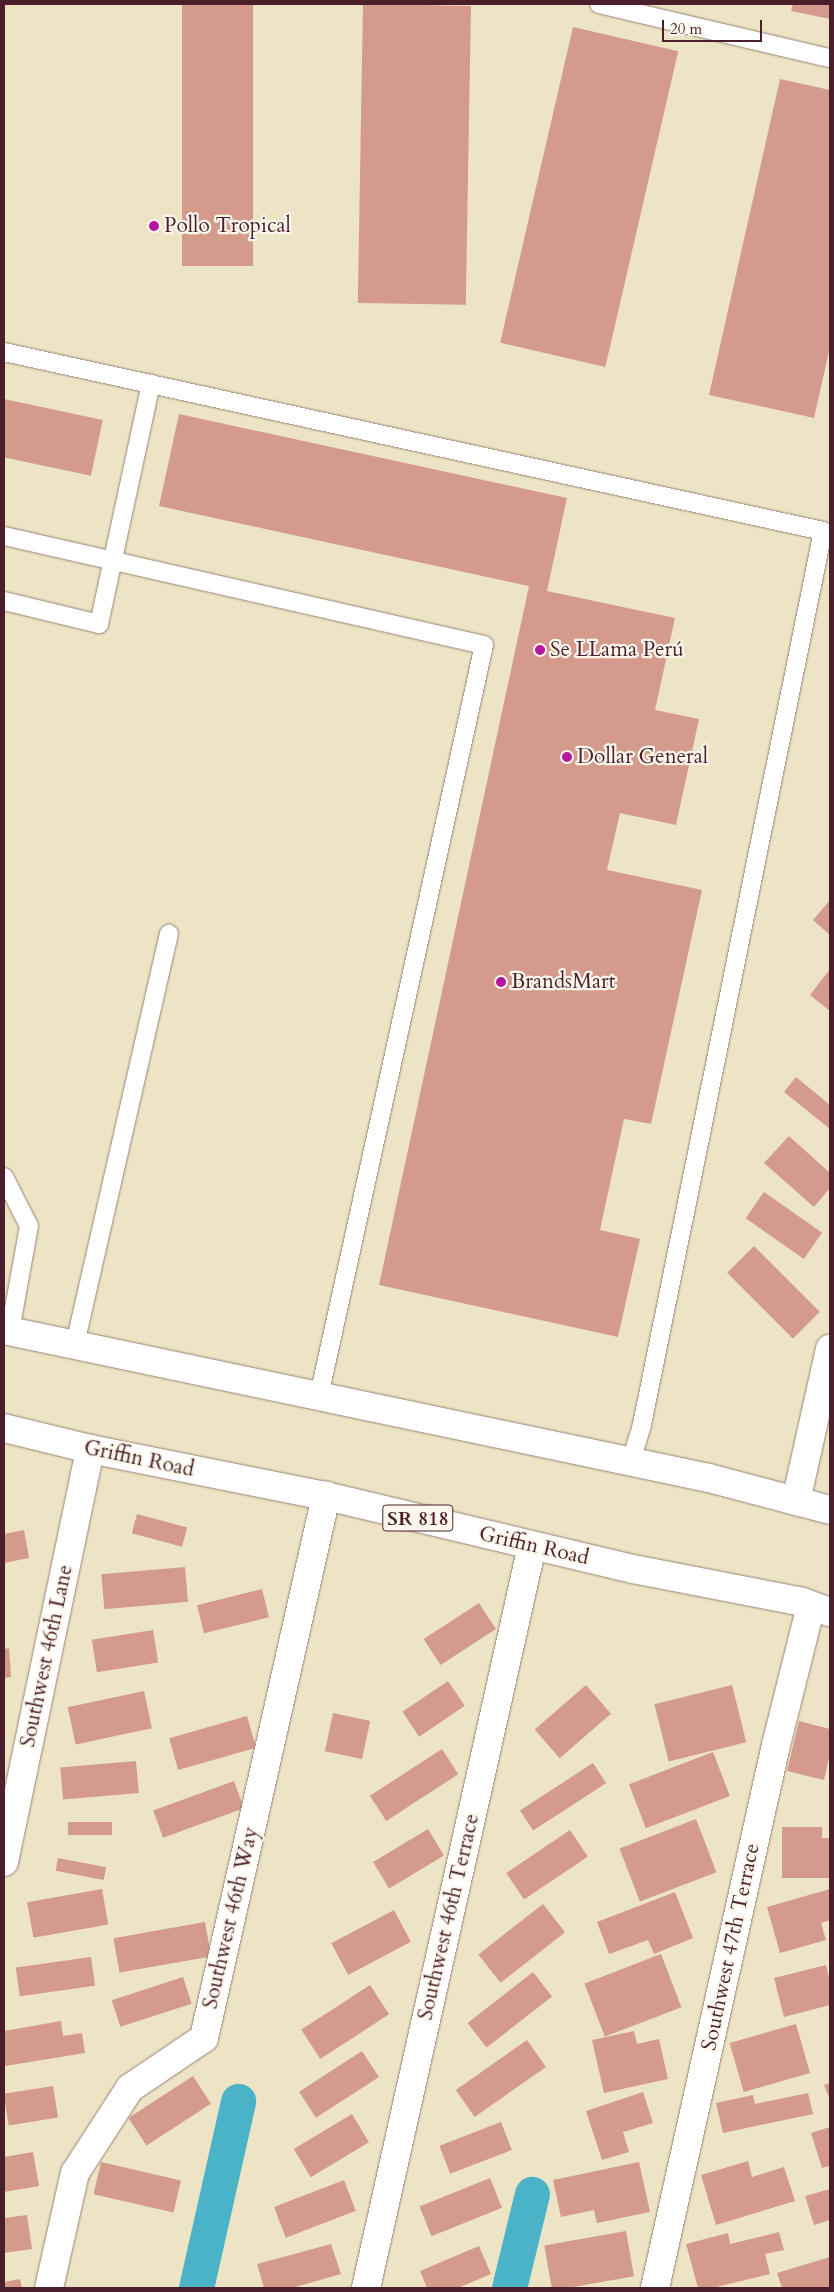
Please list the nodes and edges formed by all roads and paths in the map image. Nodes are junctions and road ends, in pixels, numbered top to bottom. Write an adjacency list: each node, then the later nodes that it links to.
1 (599, 4): 2 (lane)
2 (830, 58)
3 (4, 352): 4 (lane)
4 (151, 384): 6 (lane); 16 (lane)
5 (4, 536): 6 (lane)
6 (114, 561): 7 (lane); 13 (lane)
7 (4, 602)
8 (169, 934): 11 (lane)
9 (4, 1177): 10 (lane)
10 (7, 1330): 11 (street)
11 (75, 1344): 13 (street)
12 (830, 1349): 18 (street)
13 (319, 1396): 16 (street)
14 (4, 1428): 15 (street, Griffin Road / SR 818)
15 (90, 1449): 17 (street, Griffin Road / SR 818); 22 (street, Southwest 46th Lane)
16 (631, 1461): 18 (street)
17 (326, 1496): 20 (street, Griffin Road / SR 818); 23 (street, Southwest 46th Way)
18 (796, 1501): 19 (street)
19 (830, 1510)
20 (532, 1546): 21 (street, Griffin Road / SR 818); 24 (street, Southwest 46th Terrace)
21 (821, 1609): 25 (street, Southwest 47th Terrace)
22 (4, 1862)
23 (49, 2288)
24 (366, 2288)
25 (656, 2288)

